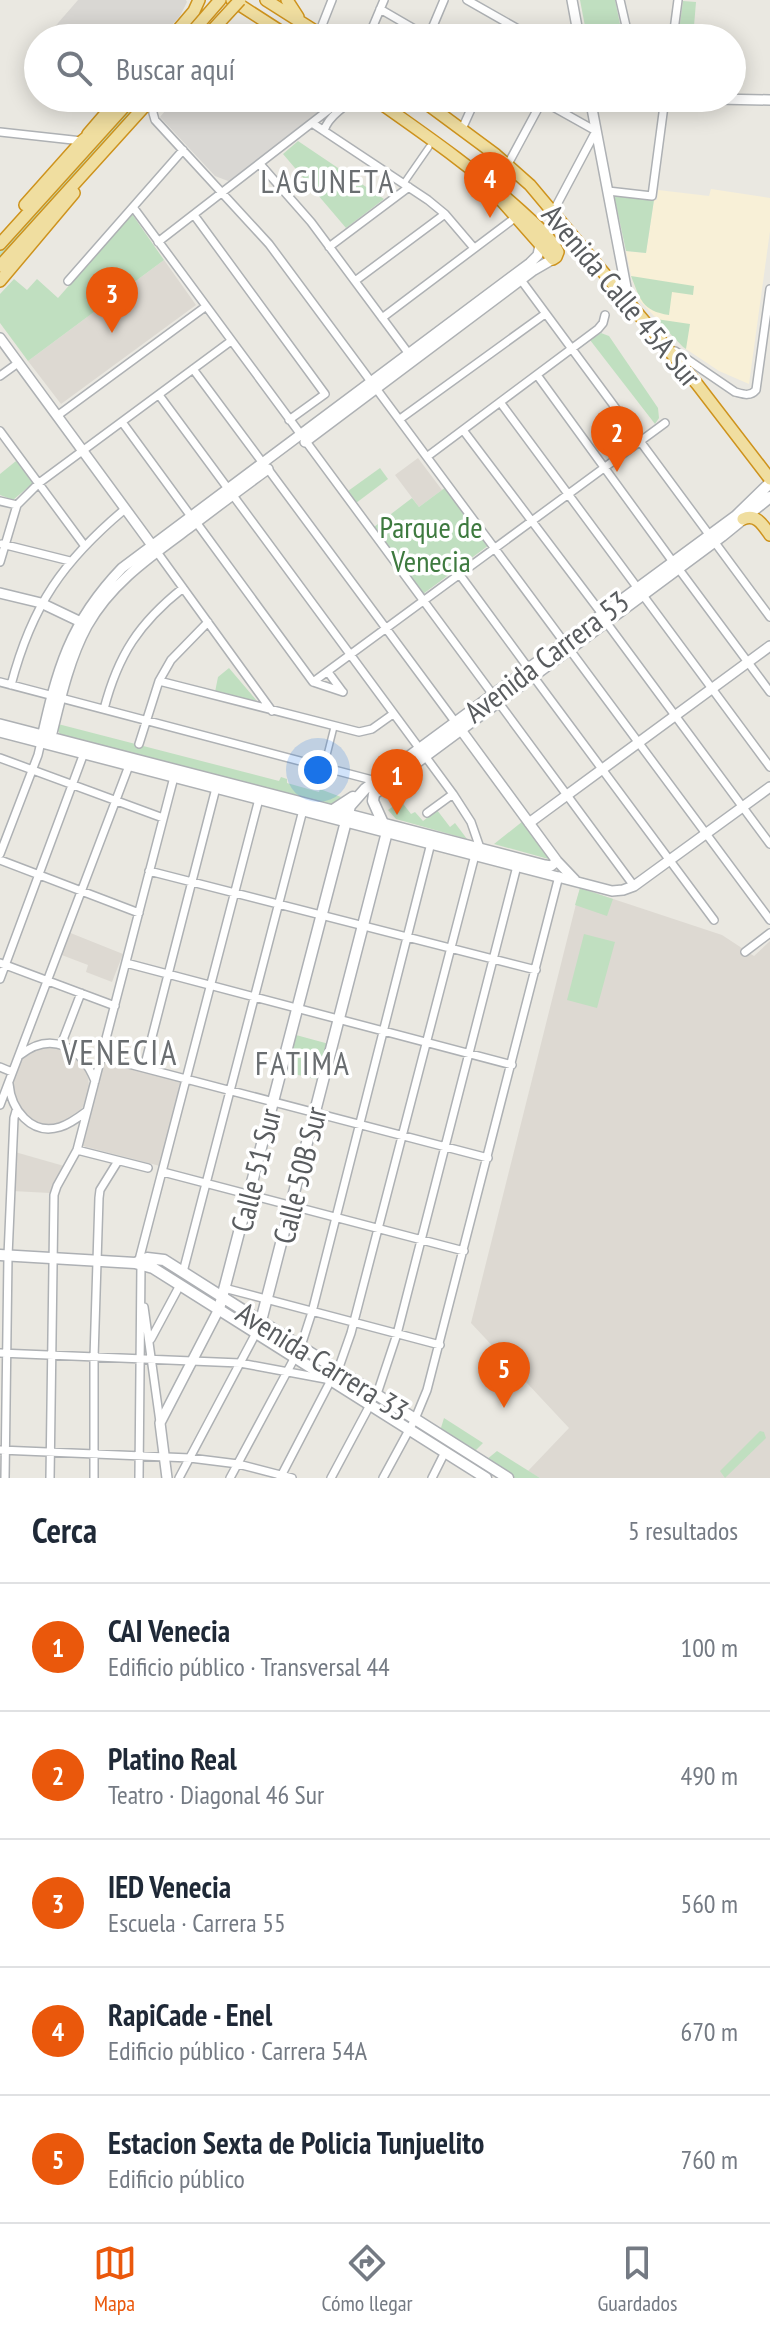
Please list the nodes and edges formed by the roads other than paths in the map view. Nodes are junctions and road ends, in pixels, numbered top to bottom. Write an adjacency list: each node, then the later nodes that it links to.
1 (199, 0): 15 (highway)
2 (220, 0): 16 (highway)
3 (232, 0): 18 (highway)
4 (240, 0): 17 (highway, bridge)
5 (266, 0): 19 (highway)
6 (287, 0): 20 (highway)
7 (332, 0): 21 (street)
8 (384, 0): 14 (street)
9 (444, 0): 24 (street)
10 (467, 0): 25 (street)
11 (572, 0): 26 (street)
12 (620, 0): 27 (street)
13 (678, 0): 28 (street)
14 (380, 9): 22 (street); 23 (street)
15 (183, 24)
16 (199, 24)
17 (218, 24)
18 (269, 24)
19 (304, 24)
20 (305, 24)
21 (325, 24)
22 (374, 24)
23 (405, 24)
24 (435, 24)
25 (509, 24)
26 (576, 24)
27 (627, 24)
28 (675, 24)
29 (746, 100): 30 (street)
30 (770, 100)
31 (107, 112): 51 (highway)
32 (116, 112): 51 (highway)
33 (119, 112): 58 (highway)
34 (140, 112): 45 (highway)
35 (153, 112): 53 (street)
36 (326, 112): 46 (street)
37 (340, 112): 48 (street)
38 (392, 112): 56 (highway, Avenida Calle 45A Sur)
39 (438, 112): 47 (highway, Avenida Calle 45A Sur)
40 (470, 112): 47 (street)
41 (534, 112): 55 (street)
42 (563, 112): 49 (street)
43 (593, 112): 49 (street)
44 (666, 112): 59 (street)
45 (131, 122): 74 (highway); 76 (highway)
46 (312, 123): 48 (street); 54 (street)
47 (462, 129): 55 (highway, Avenida Calle 45A Sur)
48 (324, 131): 57 (street)
49 (596, 131): 59 (street); 63 (street)
50 (0, 132): 51 (street)
51 (82, 141): 60 (highway)
52 (429, 147): 57 (street)
53 (183, 150): 61 (street); 62 (street)
54 (260, 164): 61 (street); 71 (street)
55 (508, 164): 63 (highway, Avenida Calle 45A Sur)
56 (478, 174): 66 (highway); 73 (highway, Avenida Calle 45A Sur)
57 (407, 185): 64 (street); 71 (street)
58 (52, 187): 60 (highway); 69 (highway)
59 (608, 191): 80 (street)
60 (36, 192): 67 (highway)
61 (223, 192): 65 (street); 96 (street)
62 (133, 207): 68 (street); 77 (street)
63 (553, 212): 80 (highway, Avenida Calle 45A Sur)
64 (445, 214): 72 (street); 78 (street)
65 (194, 215): 68 (street); 101 (street)
66 (516, 217): 70 (highway); 72 (street)
67 (0, 233)
68 (158, 242): 81 (street)
69 (0, 244)
70 (540, 245): 73 (highway); 85 (street)
71 (329, 247): 78 (street)
72 (474, 248): 84 (street)
73 (554, 258): 75 (street)
74 (0, 266)
75 (521, 280): 82 (street); 85 (street)
76 (0, 281)
77 (68, 281)
78 (355, 281): 84 (street)
79 (770, 289): 91 (street)
80 (629, 303): 88 (highway, Avenida Calle 45A Sur)
81 (205, 307): 87 (street); 99 (street)
82 (545, 314): 89 (street); 100 (street)
83 (605, 315): 89 (street)
84 (382, 318): 90 (street)
85 (445, 332): 90 (street); 96 (street)
86 (0, 338): 92 (street)
87 (231, 341): 93 (street); 101 (street)
88 (663, 343): 91 (street); 112 (highway, Avenida Calle 45A Sur)
89 (572, 349): 94 (street); 107 (street)
90 (409, 354): 96 (street)
91 (766, 354)
92 (18, 363): 95 (street); 99 (street)
93 (193, 369): 97 (street); 110 (street)
94 (537, 375): 98 (street); 111 (street)
95 (0, 376)
96 (375, 385): 100 (street); 106 (street)
97 (159, 395): 102 (street); 114 (street)
98 (500, 402): 104 (street); 115 (street)
99 (57, 416): 108 (street)
100 (400, 419): 109 (street)
101 (289, 420): 106 (street)
102 (122, 422): 108 (street); 121 (street)
103 (665, 423): 107 (street)
104 (463, 430): 109 (street); 123 (street)
105 (0, 431): 113 (street)
106 (302, 438): 110 (street); 137 (street)
107 (641, 442): 111 (street); 125 (street)
108 (83, 451): 113 (street); 120 (street)
109 (428, 456): 129 (street)
110 (265, 465): 114 (street); 143 (street)
111 (605, 468): 115 (street); 132 (street)
112 (770, 481): 119 (main road)
113 (39, 483): 118 (street); 127 (street)
114 (230, 492): 121 (street); 146 (street)
115 (569, 495): 123 (street); 135 (street)
116 (770, 497): 119 (main road)
117 (0, 501): 118 (street)
118 (17, 505): 126 (street)
119 (752, 506): 122 (main road, Avenida Carrera 53); 125 (main road, Avenida Carrera 53)
120 (125, 509): 127 (street); 128 (street)
121 (193, 519): 128 (street); 152 (street)
122 (743, 519): 124 (highway); 125 (main road, Avenida Carrera 53)
123 (532, 522): 129 (street); 140 (street)
124 (770, 535)
125 (712, 538): 132 (main road, Avenida Carrera 53); 139 (street)
126 (2, 544): 130 (street); 131 (street)
127 (84, 545): 130 (street)
128 (154, 548): 134 (street); 142 (street)
129 (496, 549): 133 (street); 144 (street)
130 (70, 561): 138 (street)
131 (0, 562)
132 (676, 565): 135 (main road, Avenida Carrera 53); 147 (street)
133 (460, 575): 137 (street); 149 (street)
134 (183, 588): 141 (street); 158 (street)
135 (640, 591): 140 (main road, Avenida Carrera 53); 154 (street)
136 (0, 593): 138 (street)
137 (424, 602): 143 (street); 157 (street)
138 (41, 603): 142 (street); 153 (street)
139 (770, 617)
140 (604, 618): 144 (main road, Avenida Carrera 53); 161 (street)
141 (208, 622): 150 (street); 159 (street)
142 (84, 623): 156 (street)
143 (387, 629): 146 (street); 164 (street)
144 (567, 646): 149 (main road, Avenida Carrera 53); 168 (street)
145 (770, 646): 147 (street)
146 (351, 656): 148 (street); 160 (street)
147 (748, 662): 154 (street); 155 (street)
148 (328, 672): 152 (street); 152 (street)
149 (531, 673): 157 (main road, Avenida Carrera 53); 176 (street)
150 (159, 681): 159 (street); 162 (street)
151 (0, 682): 153 (street)
152 (313, 682)
153 (11, 685): 156 (street)
154 (712, 689): 161 (street); 175 (street)
155 (770, 692)
156 (57, 696): 158 (street); 167 (street)
157 (495, 700): 164 (main road, Avenida Carrera 53); 185 (street)
158 (104, 709): 162 (street)
159 (272, 711): 165 (street)
160 (393, 714): 165 (street); 171 (street)
161 (675, 716): 168 (street); 188 (street)
162 (146, 720): 169 (street); 174 (street)
163 (0, 724): 167 (street)
164 (459, 726): 171 (main road, Avenida Carrera 53); 194 (street)
165 (334, 727): 174 (street)
166 (0, 732): 167 (street)
167 (45, 739): 170 (street); 173 (street); 177 (street)
168 (639, 742): 176 (street); 196 (street)
169 (139, 744)
170 (84, 753): 173 (street); 180 (street)
171 (422, 753): 179 (main road, Avenida Carrera 53); 184 (street); 195 (main road, Avenida Carrera 53)
172 (0, 758): 177 (street)
173 (130, 761): 178 (street); 187 (street); 190 (street)
174 (324, 767): 179 (street)
175 (770, 767)
176 (602, 769): 185 (street); 201 (street)
177 (32, 771): 180 (street); 200 (street)
178 (174, 777): 182 (street); 193 (street)
179 (376, 781): 183 (main road, Avenida Carrera 53)
180 (73, 786): 187 (street); 205 (street)
181 (770, 787): 188 (street)
182 (216, 788): 186 (street); 207 (street)
183 (365, 789): 190 (main road); 192 (main road, Avenida Carrera 53)
184 (453, 794): 191 (street); 199 (street)
185 (566, 796): 194 (street); 209 (street)
186 (259, 799): 189 (street); 211 (street)
187 (115, 801): 193 (street); 210 (street)
188 (743, 807): 196 (street); 198 (street)
189 (303, 810): 192 (street); 212 (street)
190 (333, 810): 192 (street)
191 (427, 813)
192 (346, 817): 195 (street); 214 (main road, Calle 51 Sur)
193 (163, 818): 204 (street)
194 (529, 823): 202 (street)
195 (386, 828): 197 (street); 199 (street); 217 (main road, Calle 50B Sur)
196 (706, 834): 201 (street); 216 (street)
197 (431, 843): 199 (street); 219 (street)
198 (770, 844)
199 (477, 852): 202 (street); 203 (street); 220 (street)
200 (0, 857): 205 (street)
201 (670, 860): 209 (street); 215 (street)
202 (557, 861): 206 (street); 208 (street)
203 (517, 866): 206 (street); 222 (street)
204 (149, 871): 207 (street); 213 (street)
205 (39, 875): 210 (street); 224 (street)
206 (559, 877): 208 (street); 225 (street)
207 (192, 881): 211 (street); 226 (street)
208 (576, 882): 209 (street)
209 (634, 886)
210 (81, 891): 213 (street); 228 (street)
211 (235, 893): 212 (street); 229 (street)
212 (278, 904): 214 (street); 231 (street)
213 (139, 913): 223 (street)
214 (320, 914): 217 (street); 233 (main road, Calle 51 Sur)
215 (714, 920)
216 (770, 920)
217 (363, 925): 219 (street); 234 (main road, Calle 50B Sur)
218 (770, 933): 221 (street)
219 (407, 937): 220 (street); 235 (street)
220 (451, 948): 222 (street); 236 (street)
221 (745, 952)
222 (493, 959): 225 (street); 238 (street)
223 (126, 963): 226 (street); 232 (street)
224 (3, 964): 227 (street); 228 (street)
225 (536, 970): 241 (street)
226 (168, 974): 229 (street); 243 (street)
227 (0, 979)
228 (47, 980): 230 (street); 239 (street)
229 (212, 986): 231 (street); 245 (street)
230 (81, 993): 232 (street); 237 (street)
231 (254, 997): 233 (street); 248 (street)
232 (115, 1006): 240 (street)
233 (296, 1008): 234 (street); 249 (main road, Calle 51 Sur)
234 (339, 1019): 235 (street); 253 (main road, Calle 50B Sur)
235 (383, 1031): 236 (street); 254 (street)
236 (426, 1043): 238 (street); 255 (street)
237 (61, 1045): 239 (street); 247 (street)
238 (469, 1054): 241 (street); 256 (street)
239 (18, 1056): 244 (street)
240 (102, 1057): 243 (street); 247 (street)
241 (512, 1065): 258 (street)
242 (0, 1067): 244 (street)
243 (144, 1068): 245 (street)
244 (12, 1072): 246 (street)
245 (188, 1080): 248 (street); 262 (street)
246 (9, 1082): 250 (street); 251 (street)
247 (95, 1083): 252 (street)
248 (230, 1091): 249 (street); 264 (street)
249 (272, 1102): 253 (street); 265 (main road, Calle 51 Sur)
250 (0, 1105)
251 (16, 1111): 252 (street); 263 (street)
252 (87, 1111): 257 (street)
253 (315, 1113): 254 (street); 266 (main road, Calle 50B Sur)
254 (359, 1124): 255 (street); 267 (street)
255 (402, 1136): 256 (street); 268 (street)
256 (445, 1147): 258 (street); 269 (street)
257 (77, 1150): 259 (street); 273 (street)
258 (488, 1158): 271 (street)
259 (118, 1161): 260 (street); 274 (street)
260 (148, 1168)
261 (0, 1170): 263 (street)
262 (163, 1172): 264 (street); 270 (street)
263 (11, 1174): 272 (street)
264 (206, 1183): 265 (street); 277 (street)
265 (248, 1194): 266 (street); 279 (main road, Calle 51 Sur)
266 (291, 1205): 267 (street); 281 (main road, Calle 50B Sur)
267 (336, 1217): 268 (street); 283 (street)
268 (378, 1228): 269 (street); 285 (street)
269 (421, 1239): 271 (street); 288 (street)
270 (144, 1243): 275 (street); 276 (street)
271 (464, 1251): 290 (street)
272 (4, 1256): 273 (main road, Avenida Carrera 33); 292 (street)
273 (52, 1259): 274 (main road, Avenida Carrera 33); 293 (street)
274 (97, 1260): 276 (main road, Avenida Carrera 33); 295 (street)
275 (164, 1260): 276 (main road, Avenida Carrera 33); 277 (main road, Avenida Carrera 33)
276 (138, 1263): 278 (main road, Avenida Carrera 33); 280 (street)
277 (183, 1272): 279 (main road, Avenida Carrera 33)
278 (180, 1285): 282 (main road, Avenida Carrera 33); 289 (street)
279 (223, 1292): 281 (street); 282 (main road, Calle 51 Sur); 284 (main road, Avenida Carrera 33)
280 (141, 1298): 289 (street); 296 (street)
281 (267, 1300): 283 (street); 284 (main road, Calle 50B Sur)
282 (219, 1309): 286 (main road, Avenida Carrera 33); 298 (street, Calle 51 Sur)
283 (312, 1312): 285 (street); 291 (street)
284 (261, 1321): 286 (main road); 291 (main road, Avenida Carrera 33)
285 (354, 1323): 288 (street); 300 (street)
286 (243, 1324): 287 (main road, Avenida Carrera 33)
287 (256, 1333): 294 (main road, Avenida Carrera 33); 299 (street)
288 (397, 1334): 290 (street); 303 (street)
289 (150, 1340): 297 (street)
290 (440, 1345): 305 (street)
291 (301, 1346): 300 (main road, Avenida Carrera 33)
292 (3, 1354): 293 (street); 308 (street)
293 (51, 1356): 295 (street); 309 (street)
294 (295, 1357): 301 (street); 302 (main road, Avenida Carrera 33)
295 (94, 1358): 296 (street); 311 (street)
296 (139, 1359): 297 (street); 312 (street)
297 (153, 1359): 298 (street); 306 (street)
298 (192, 1360): 299 (street); 306 (street, Calle 51 Sur)
299 (240, 1363): 301 (street); 314 (street)
300 (338, 1370): 303 (main road, Avenida Carrera 33)
301 (287, 1371): 302 (street); 316 (street)
302 (331, 1380): 304 (main road, Avenida Carrera 33); 317 (street)
303 (377, 1394): 305 (main road, Avenida Carrera 33)
304 (370, 1405): 307 (main road, Avenida Carrera 33); 327 (street)
305 (415, 1419): 307 (street); 315 (main road, Avenida Carrera 33)
306 (160, 1423): 313 (street)
307 (409, 1430): 310 (main road, Avenida Carrera 33); 328 (street)
308 (3, 1450): 309 (street); 319 (street)
309 (50, 1452): 311 (street); 320 (street)
310 (445, 1452): 318 (main road, Avenida Carrera 33); 329 (street)
311 (95, 1454): 312 (street); 321 (street)
312 (139, 1456): 313 (street); 322 (street)
313 (165, 1457): 314 (street); 323 (street)
314 (190, 1458): 316 (street); 324 (street)
315 (482, 1461): 318 (main road); 330 (main road, Avenida Carrera 33)
316 (238, 1464): 317 (street); 325 (street)
317 (281, 1476): 326 (street)
318 (484, 1477)
319 (5, 1478)
320 (50, 1478)
321 (94, 1478)
322 (139, 1478)
323 (167, 1478)
324 (179, 1478)
325 (230, 1478)
326 (292, 1478)
327 (331, 1478)
328 (383, 1478)
329 (432, 1478)
330 (508, 1478)

